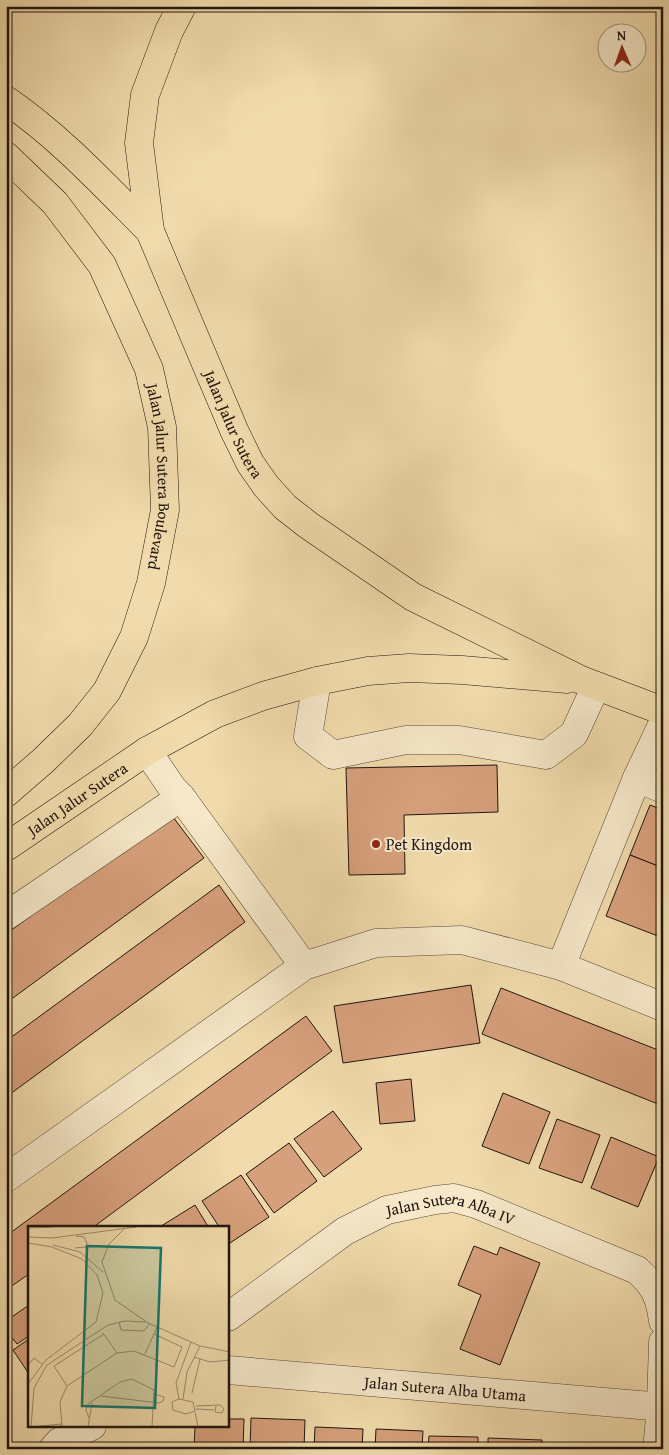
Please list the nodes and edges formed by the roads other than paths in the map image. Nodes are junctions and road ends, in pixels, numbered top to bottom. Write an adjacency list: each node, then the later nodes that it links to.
1 (182, 6): 4 (main road, Jalan Jalur Sutera)
2 (6, 100): 4 (main road)
3 (6, 156): 12 (main road, Jalan Jalur Sutera Boulevard)
4 (150, 231): 6 (main road, Jalan Jalur Sutera)
5 (317, 680): 6 (main road, Jalan Jalur Sutera); 6 (street); 9 (main road, Jalan Jalur Sutera)
6 (588, 683): 7 (main road, Jalan Jalur Sutera)
7 (663, 711)
8 (663, 723): 10 (street)
9 (147, 751): 13 (street); 14 (main road, Jalan Jalur Sutera)
10 (637, 778): 11 (street); 17 (street)
11 (663, 789)
12 (6, 793)
13 (181, 797): 15 (street); 16 (street)
14 (6, 846)
15 (6, 916)
16 (304, 966): 17 (street); 19 (street)
17 (562, 966): 18 (street)
18 (663, 1007)
19 (6, 1178)
20 (229, 1316): 21 (street, Jalan Sutera Alba IV)
21 (663, 1320)
22 (663, 1342): 24 (street)
23 (229, 1370): 24 (street, Jalan Sutera Alba Utama)
24 (662, 1407): 29 (street)
25 (88, 1428): 27 (street)
26 (95, 1428): 28 (street)
27 (53, 1449)
28 (87, 1449)
29 (657, 1449)

